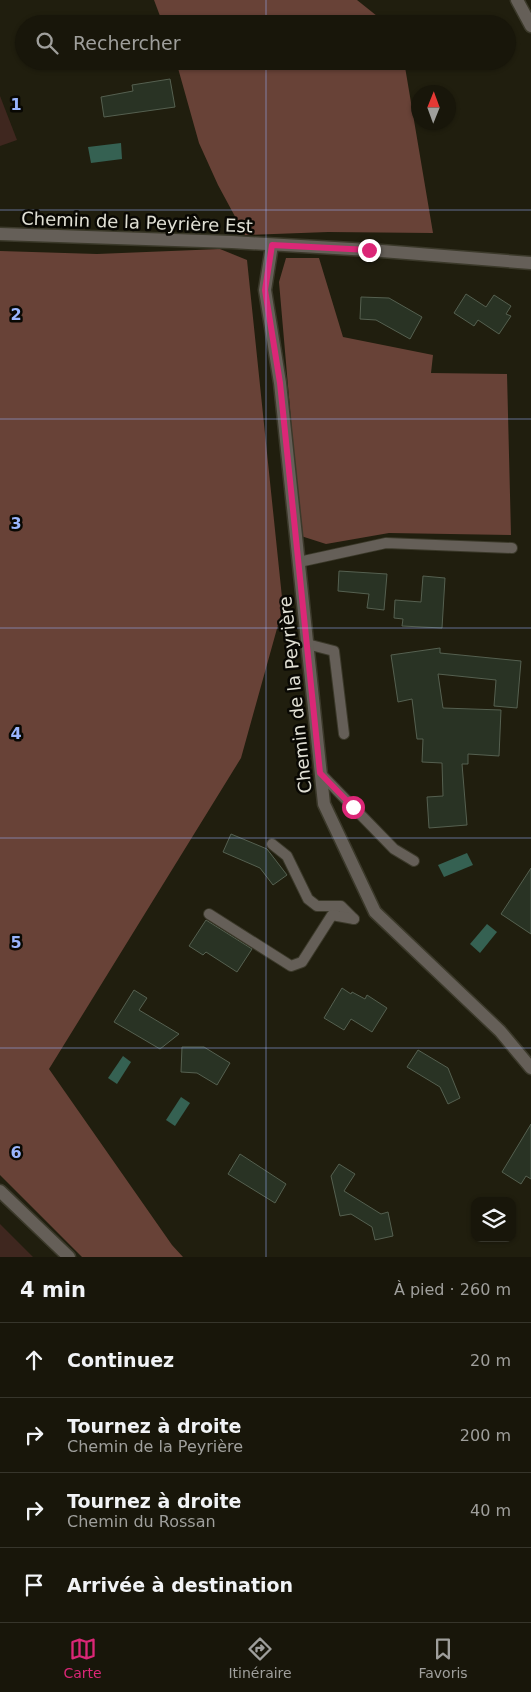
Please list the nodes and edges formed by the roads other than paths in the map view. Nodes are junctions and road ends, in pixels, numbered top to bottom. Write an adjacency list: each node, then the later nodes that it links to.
1 (517, 0): 2 (street)
2 (531, 26)
3 (0, 234): 4 (street, Chemin de la Peyrière Est)
4 (272, 245): 5 (street, Chemin de la Peyrière Est); 7 (street, Chemin de la Peyrière)
5 (531, 263)
6 (512, 548): 7 (lane)
7 (299, 562): 8 (street, Chemin de la Peyrière)
8 (307, 644): 9 (lane); 10 (street, Chemin de la Peyrière)
9 (344, 734)
10 (320, 773): 12 (lane); 14 (street, Chemin de la Peyrière)
11 (272, 844): 13 (lane)
12 (414, 861)
13 (209, 914)
14 (531, 1068)
15 (0, 1191): 16 (street)
16 (69, 1257)

